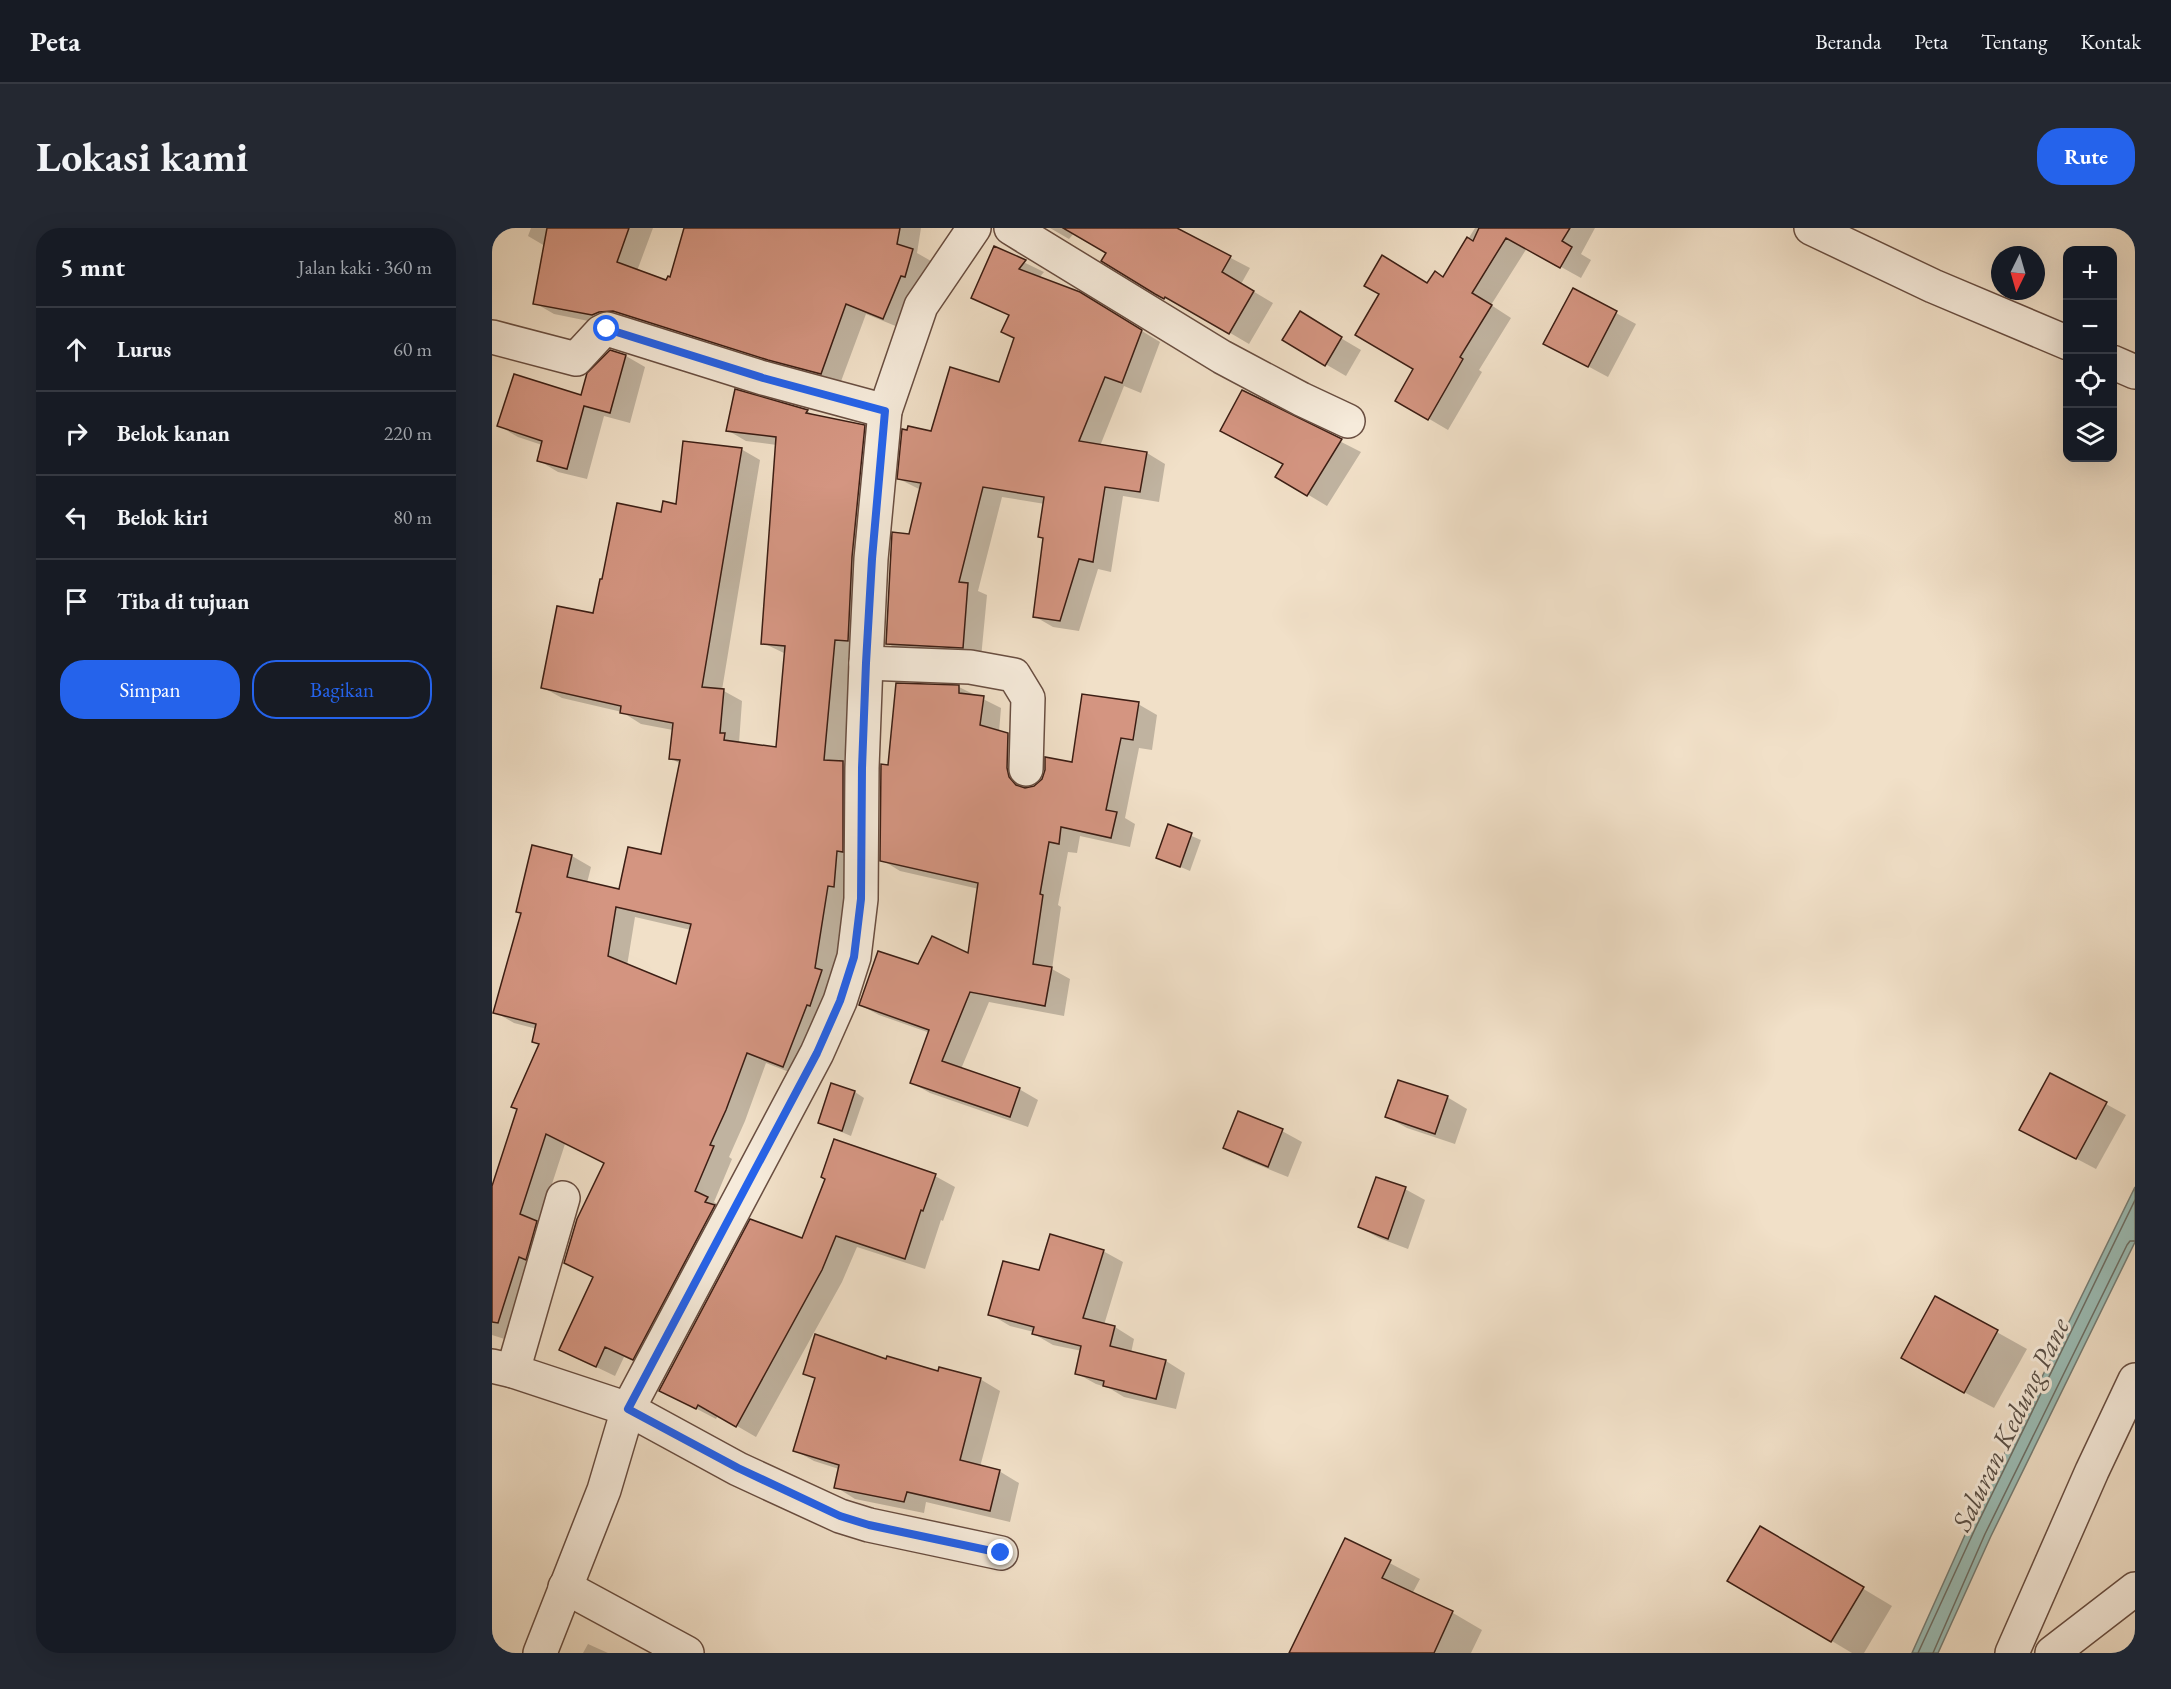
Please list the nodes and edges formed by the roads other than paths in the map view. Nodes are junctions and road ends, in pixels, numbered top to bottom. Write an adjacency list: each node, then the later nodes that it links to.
1 (974, 228): 8 (street)
2 (1011, 228): 9 (street)
3 (1811, 228): 5 (street)
4 (492, 337): 8 (street)
5 (2063, 341)
6 (2117, 365): 7 (street)
7 (2135, 372)
8 (885, 411): 10 (street)
9 (1348, 421)
10 (866, 663): 11 (street); 15 (street)
11 (1026, 769)
12 (562, 1198): 13 (street)
13 (502, 1368): 15 (street)
14 (2135, 1380): 21 (street)
15 (628, 1409): 16 (street); 17 (street)
16 (1001, 1553)
17 (565, 1587): 19 (street); 20 (street)
18 (2135, 1589): 22 (street)
19 (540, 1653)
20 (687, 1653)
21 (2012, 1653)
22 (2052, 1653)

